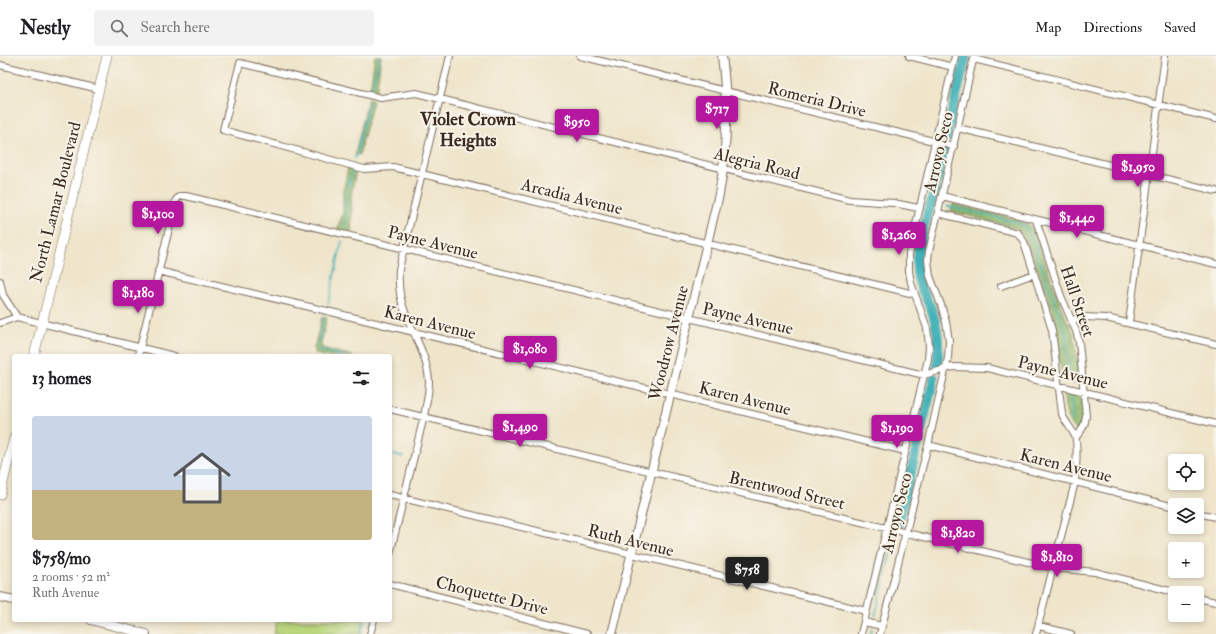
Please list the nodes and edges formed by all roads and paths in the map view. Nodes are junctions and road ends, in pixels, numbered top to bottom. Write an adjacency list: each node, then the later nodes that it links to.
1 (107, 56): 11 (main road, North Lamar Boulevard)
2 (450, 56): 13 (street)
3 (580, 56): 12 (street, Romeria Drive)
4 (722, 56): 12 (street, Woodrow Avenue)
5 (909, 56): 10 (street)
6 (955, 56): 10 (street, Arroyo Seco)
7 (1164, 56): 14 (street)
8 (974, 57): 14 (street); 16 (street, Arroyo Seco)
9 (0, 65): 11 (street)
10 (953, 66): 18 (street, Arroyo Seco)
11 (99, 89): 42 (main road, North Lamar Boulevard)
12 (726, 91): 18 (street, Romeria Drive); 20 (street, Woodrow Avenue)
13 (440, 100): 17 (street, Alegria Road); 20 (street, Alegria Road); 21 (street)
14 (1158, 104): 15 (street); 22 (street)
15 (1216, 119)
16 (958, 128): 19 (street, Arroyo Seco); 22 (street)
17 (223, 130): 21 (street, Arcadia Avenue)
18 (936, 141): 19 (street, Romeria Drive); 25 (street, Arroyo Seco)
19 (954, 146): 24 (street, Arroyo Seco)
20 (724, 169): 25 (street, Alegria Road); 28 (street, Woodrow Avenue)
21 (421, 174): 28 (street, Arcadia Avenue); 30 (street)
22 (1148, 175): 23 (street); 29 (street)
23 (1216, 191)
24 (942, 196): 26 (street, Arroyo Seco); 27 (street)
25 (918, 208): 36 (street, Arroyo Seco)
26 (938, 213): 33 (street); 49 (street, Arroyo Seco)
27 (1036, 220): 29 (street); 39 (street, Hall Street)
28 (707, 244): 36 (street, Arcadia Avenue); 38 (street, Woodrow Avenue)
29 (1139, 245): 31 (street); 40 (street)
30 (403, 249): 32 (street, Payne Avenue); 38 (street, Payne Avenue); 43 (street)
31 (1216, 264)
32 (158, 271): 43 (street, Karen Avenue); 45 (street)
33 (1034, 274): 35 (street); 51 (street)
34 (0, 281): 37 (street)
35 (1001, 286)
36 (914, 294): 50 (street, Arroyo Seco)
37 (16, 317): 41 (street); 42 (street)
38 (689, 319): 50 (street, Payne Avenue); 53 (street, Woodrow Avenue)
39 (1072, 320): 40 (street); 52 (street, Hall Street)
40 (1129, 322): 44 (street)
41 (0, 324)
42 (42, 324): 45 (street); 46 (main road, North Lamar Boulevard)
43 (413, 332): 53 (street, Karen Avenue); 55 (street)
44 (1216, 344)
45 (140, 347): 47 (street); 48 (street)
46 (34, 354)
47 (138, 354)
48 (166, 354)
49 (945, 370): 50 (street, Payne Avenue); 51 (street, Payne Avenue); 58 (street, Arroyo Seco)
50 (924, 375): 60 (street, Arroyo Seco)
51 (1058, 385): 52 (street, Payne Avenue); 57 (street)
52 (1083, 391): 56 (street, Payne Avenue); 57 (street, Hall Street)
53 (670, 394): 60 (street, Karen Avenue); 61 (street, Woodrow Avenue)
54 (392, 409): 55 (street, Brentwood Street)
55 (424, 416): 61 (street, Brentwood Street); 65 (street)
56 (1216, 424)
57 (1076, 437): 62 (street)
58 (928, 445): 62 (street, Karen Avenue); 70 (street, Arroyo Seco)
59 (12, 446): 63 (main road)
60 (905, 451): 69 (street, Arroyo Seco)
61 (652, 472): 69 (street, Brentwood Street); 72 (street, Woodrow Avenue)
62 (1075, 482): 66 (street, Karen Avenue); 73 (street)
63 (0, 492)
64 (392, 495): 65 (street, Ruth Avenue)
65 (404, 498): 71 (street); 72 (street, Ruth Avenue)
66 (1168, 505)
67 (1204, 514): 68 (street)
68 (1216, 517)
69 (887, 528): 70 (street, Brentwood Street); 80 (street, Arroyo Seco)
70 (906, 533): 73 (street, Brentwood Street); 84 (street, Arroyo Seco)
71 (392, 546)
72 (632, 554): 80 (street, Ruth Avenue); 89 (street, Woodrow Avenue)
73 (1053, 568): 75 (street, Brentwood Street); 85 (street)
74 (392, 585): 88 (street, Choquette Drive)
75 (1168, 590)
76 (0, 597): 78 (street)
77 (1204, 599): 79 (street)
78 (12, 600)
79 (1216, 602)
80 (866, 611): 83 (street, Arroyo Seco)
81 (99, 622): 86 (street)
82 (373, 622): 87 (street)
83 (864, 622): 84 (street); 90 (street, Arroyo Seco)
84 (882, 626): 91 (street, Arroyo Seco)
85 (1038, 626): 92 (street); 93 (street)
86 (145, 634)
87 (370, 634)
88 (586, 634)
89 (612, 634)
90 (861, 634)
91 (880, 634)
92 (1036, 634)
93 (1071, 634)

